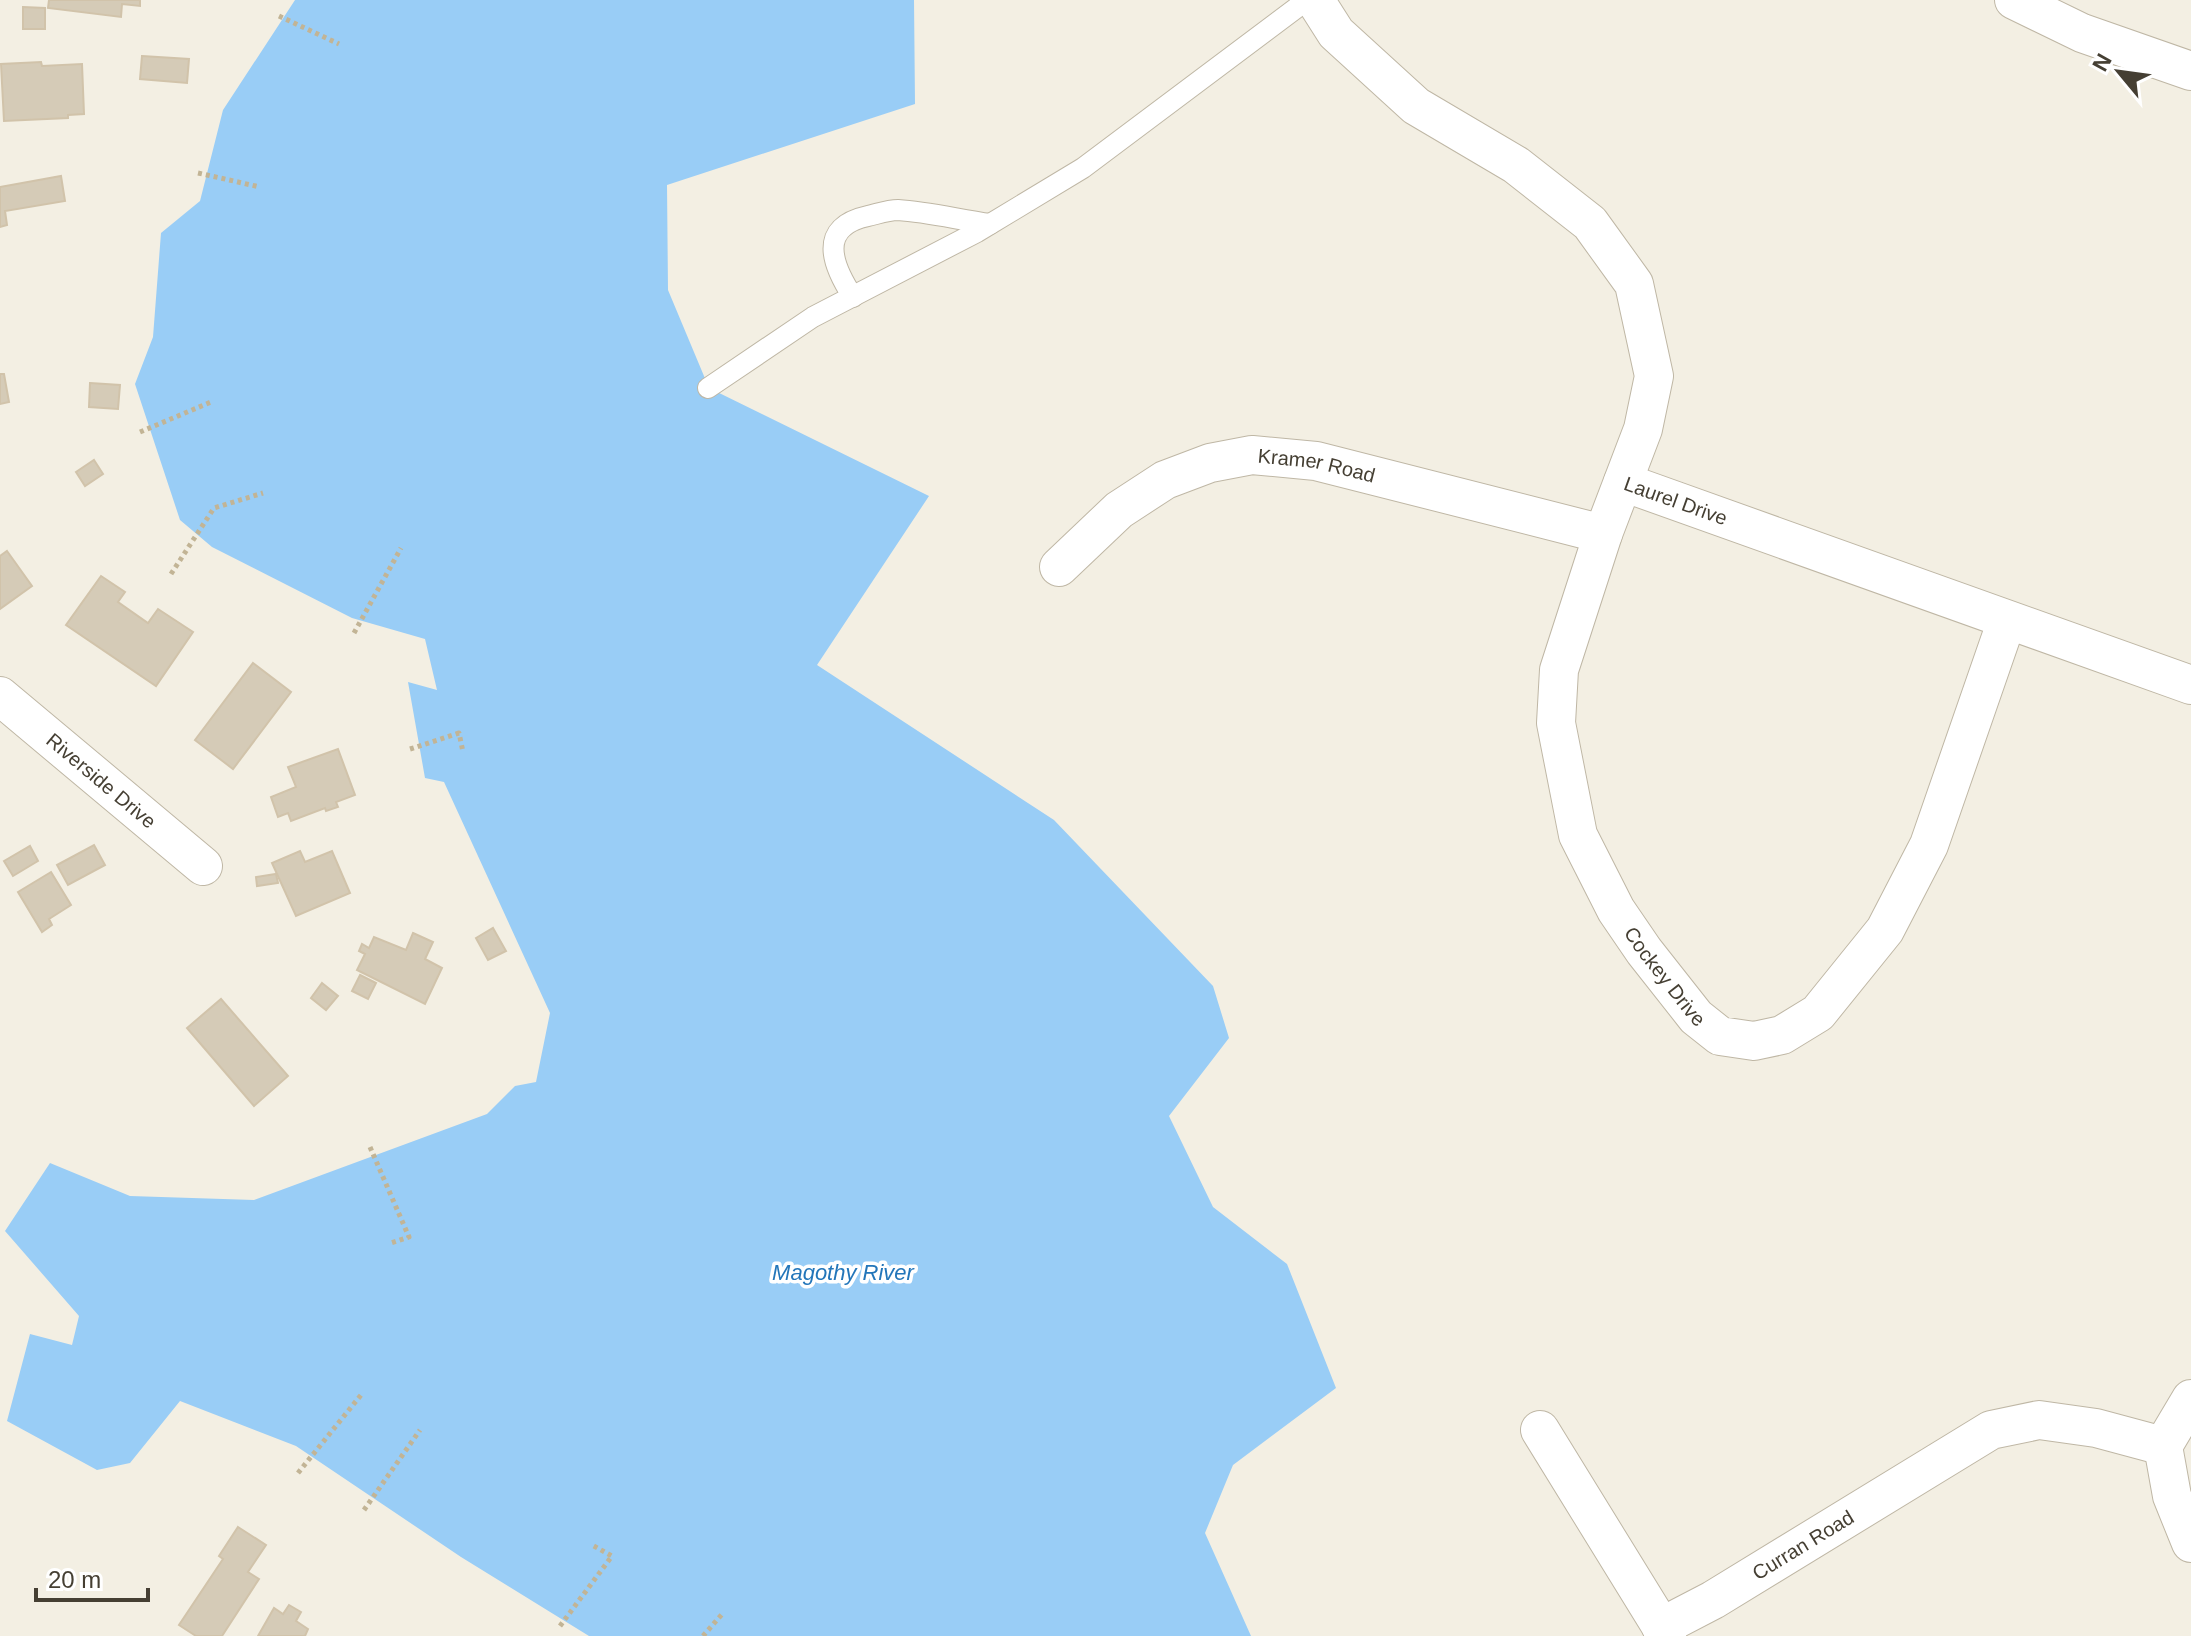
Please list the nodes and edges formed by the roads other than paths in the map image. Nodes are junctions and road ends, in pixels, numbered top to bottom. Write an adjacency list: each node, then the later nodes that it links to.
1 (1307, 0): 5 (lane)
2 (1315, 0): 8 (street, Laurel Drive)
3 (2014, 0): 4 (street)
4 (2191, 71)
5 (990, 224): 6 (lane); 6 (lane)
6 (853, 297): 7 (lane)
7 (708, 388)
8 (1623, 482): 9 (street, Cockey Drive); 11 (street, Laurel Drive)
9 (1603, 534): 10 (street, Kramer Road); 11 (street, Cockey Drive)
10 (1059, 567)
11 (2007, 620): 12 (street, Laurel Drive)
12 (2191, 685)
13 (0, 696): 14 (street, Riverside Drive)
14 (203, 866)
15 (2191, 1399): 17 (street)
16 (1540, 1430): 19 (street, Curran Road)
17 (2163, 1446): 18 (street); 19 (street, Curran Road)
18 (2191, 1543)
19 (1664, 1632)

